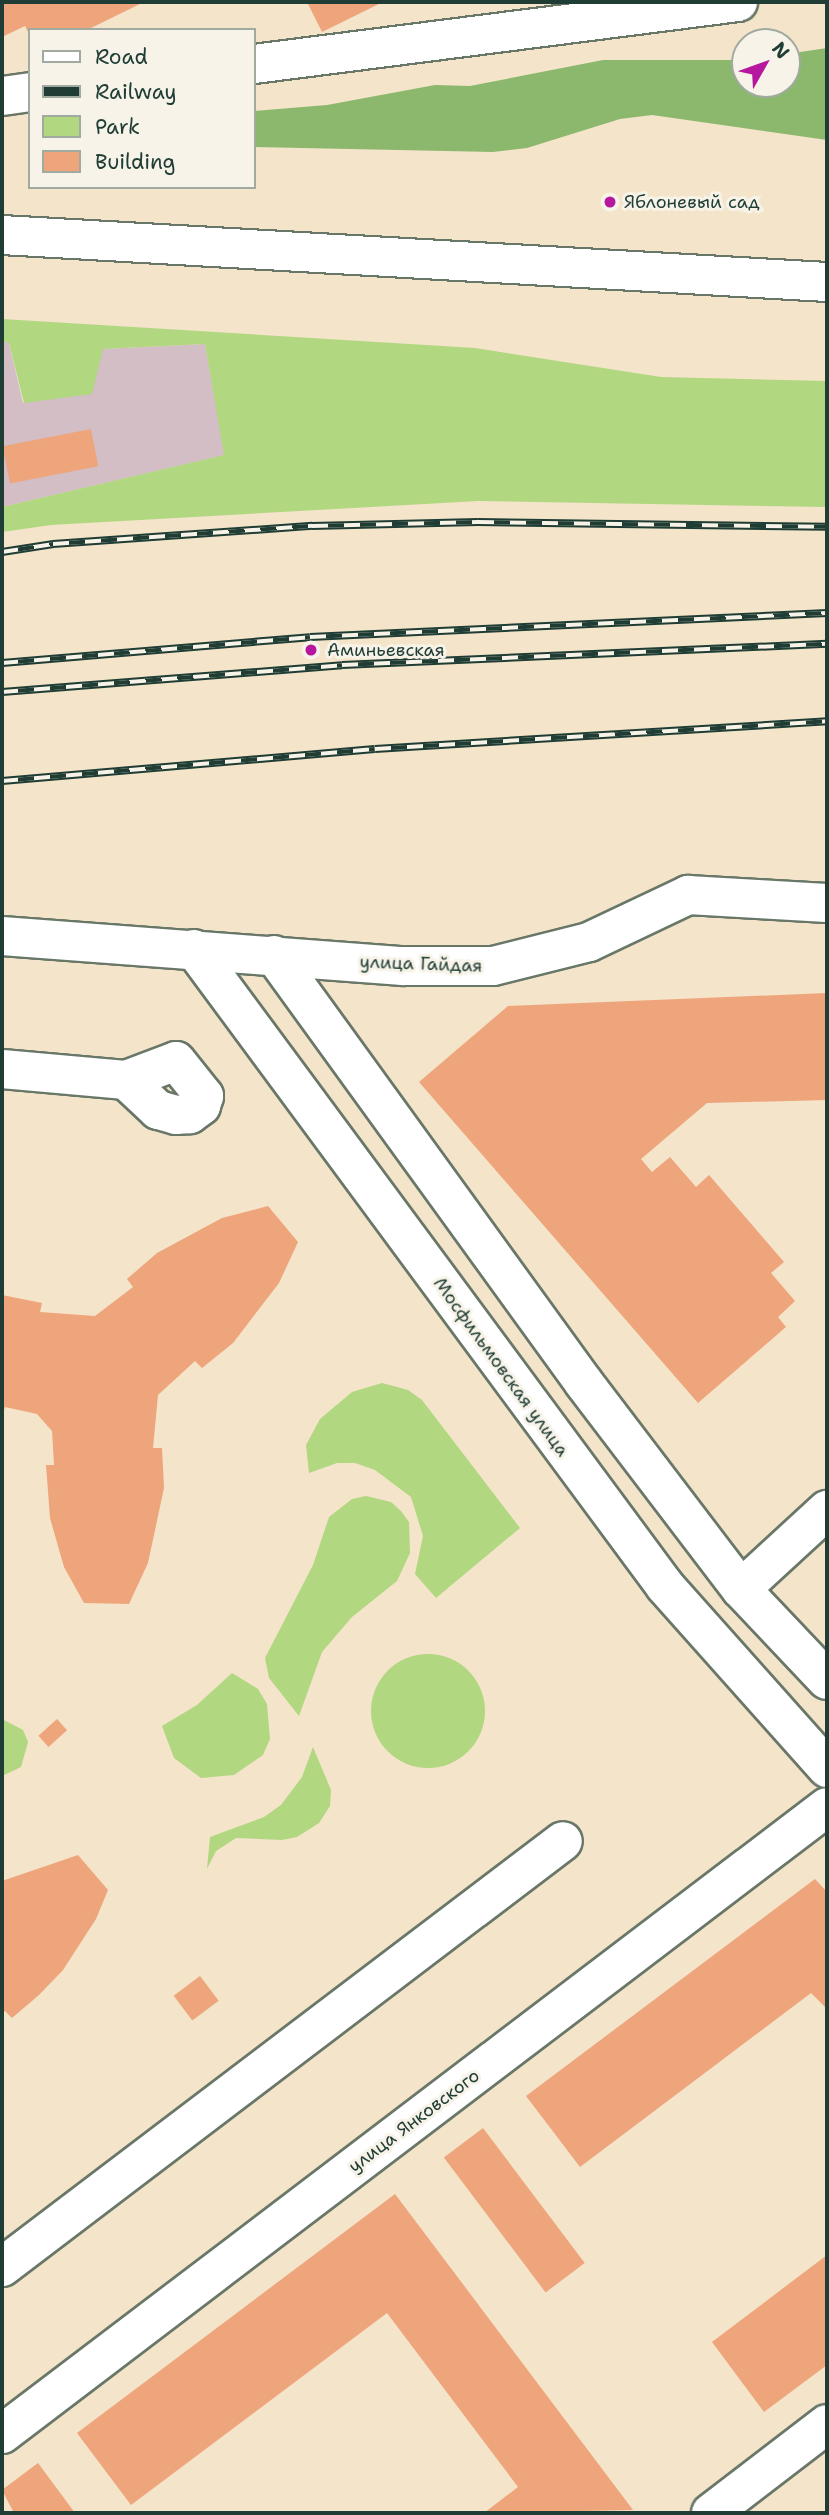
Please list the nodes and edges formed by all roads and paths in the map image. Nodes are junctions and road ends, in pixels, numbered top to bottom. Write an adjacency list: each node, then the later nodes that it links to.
1 (738, 2): 2 (street)
2 (256, 64)
3 (28, 92): 4 (street)
4 (2, 96)
5 (2, 235): 6 (street)
6 (827, 282)
7 (827, 903): 10 (street, улица Гайдая)
8 (2, 936): 9 (street, улица Гайдая)
9 (194, 949): 10 (street, улица Гайдая); 16 (street, Мосфильмовская улица)
10 (274, 955): 14 (street)
11 (2, 1069): 12 (street)
12 (126, 1080)
13 (824, 1521): 14 (street)
14 (741, 1589): 15 (street)
15 (827, 1679)
16 (827, 1768)
17 (827, 1807): 21 (street, улица Янковского)
18 (563, 1841): 19 (street)
19 (2, 2267)
20 (827, 2424): 22 (street)
21 (2, 2434)
22 (711, 2513)

